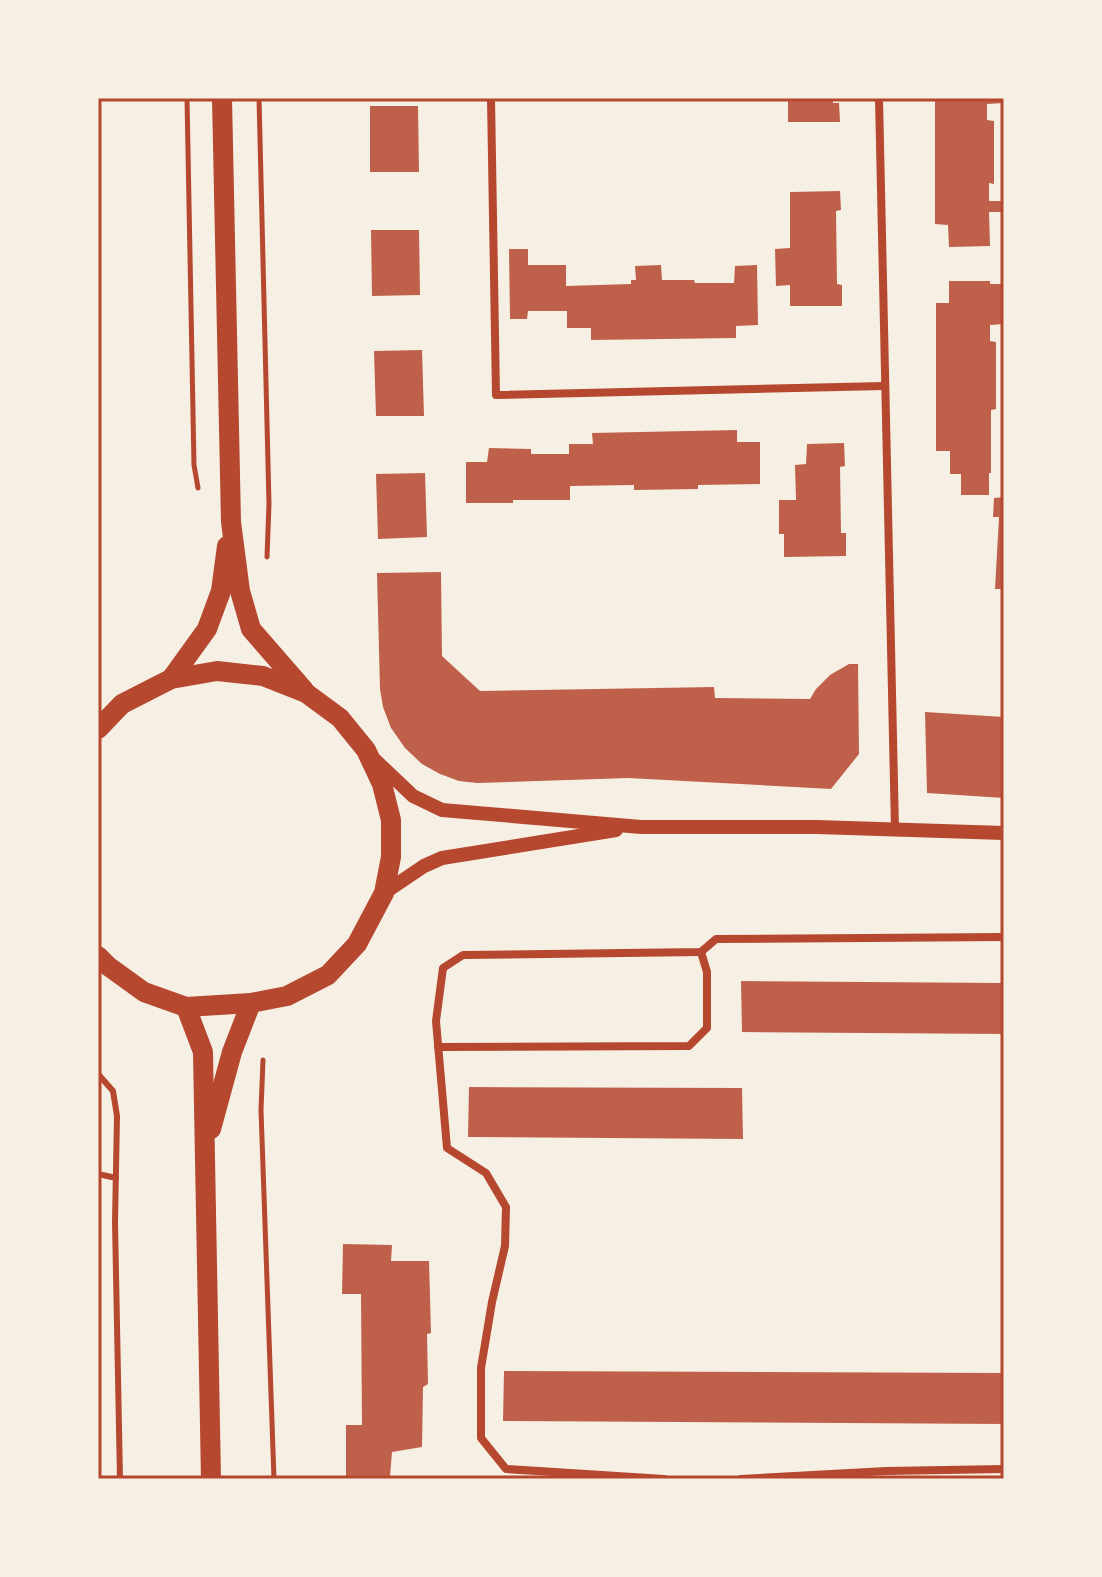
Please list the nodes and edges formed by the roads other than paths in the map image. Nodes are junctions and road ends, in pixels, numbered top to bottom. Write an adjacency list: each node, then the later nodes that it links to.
1 (222, 98): 5 (main road)
2 (491, 98): 4 (street)
3 (879, 98): 4 (street)
4 (884, 386): 11 (street)
5 (231, 522): 6 (main road); 7 (main road)
6 (171, 679): 7 (main road); 8 (main road)
7 (306, 693): 9 (main road)
8 (98, 729)
9 (366, 750): 10 (street); 13 (main road)
10 (641, 827): 11 (street); 13 (street)
11 (895, 829): 12 (street)
12 (1004, 833)
13 (384, 893): 17 (main road)
14 (1004, 937): 15 (street)
15 (701, 952): 19 (street); 19 (street)
16 (98, 958): 18 (main road)
17 (251, 1003): 18 (main road); 21 (main road)
18 (186, 1007): 21 (main road)
19 (438, 1047): 27 (street)
20 (98, 1074): 23 (lane)
21 (205, 1152): 26 (main road)
22 (98, 1174): 23 (lane)
23 (116, 1178): 25 (lane)
24 (1004, 1469): 28 (street)
25 (120, 1479)
26 (211, 1479)
27 (664, 1479)
28 (741, 1479)

